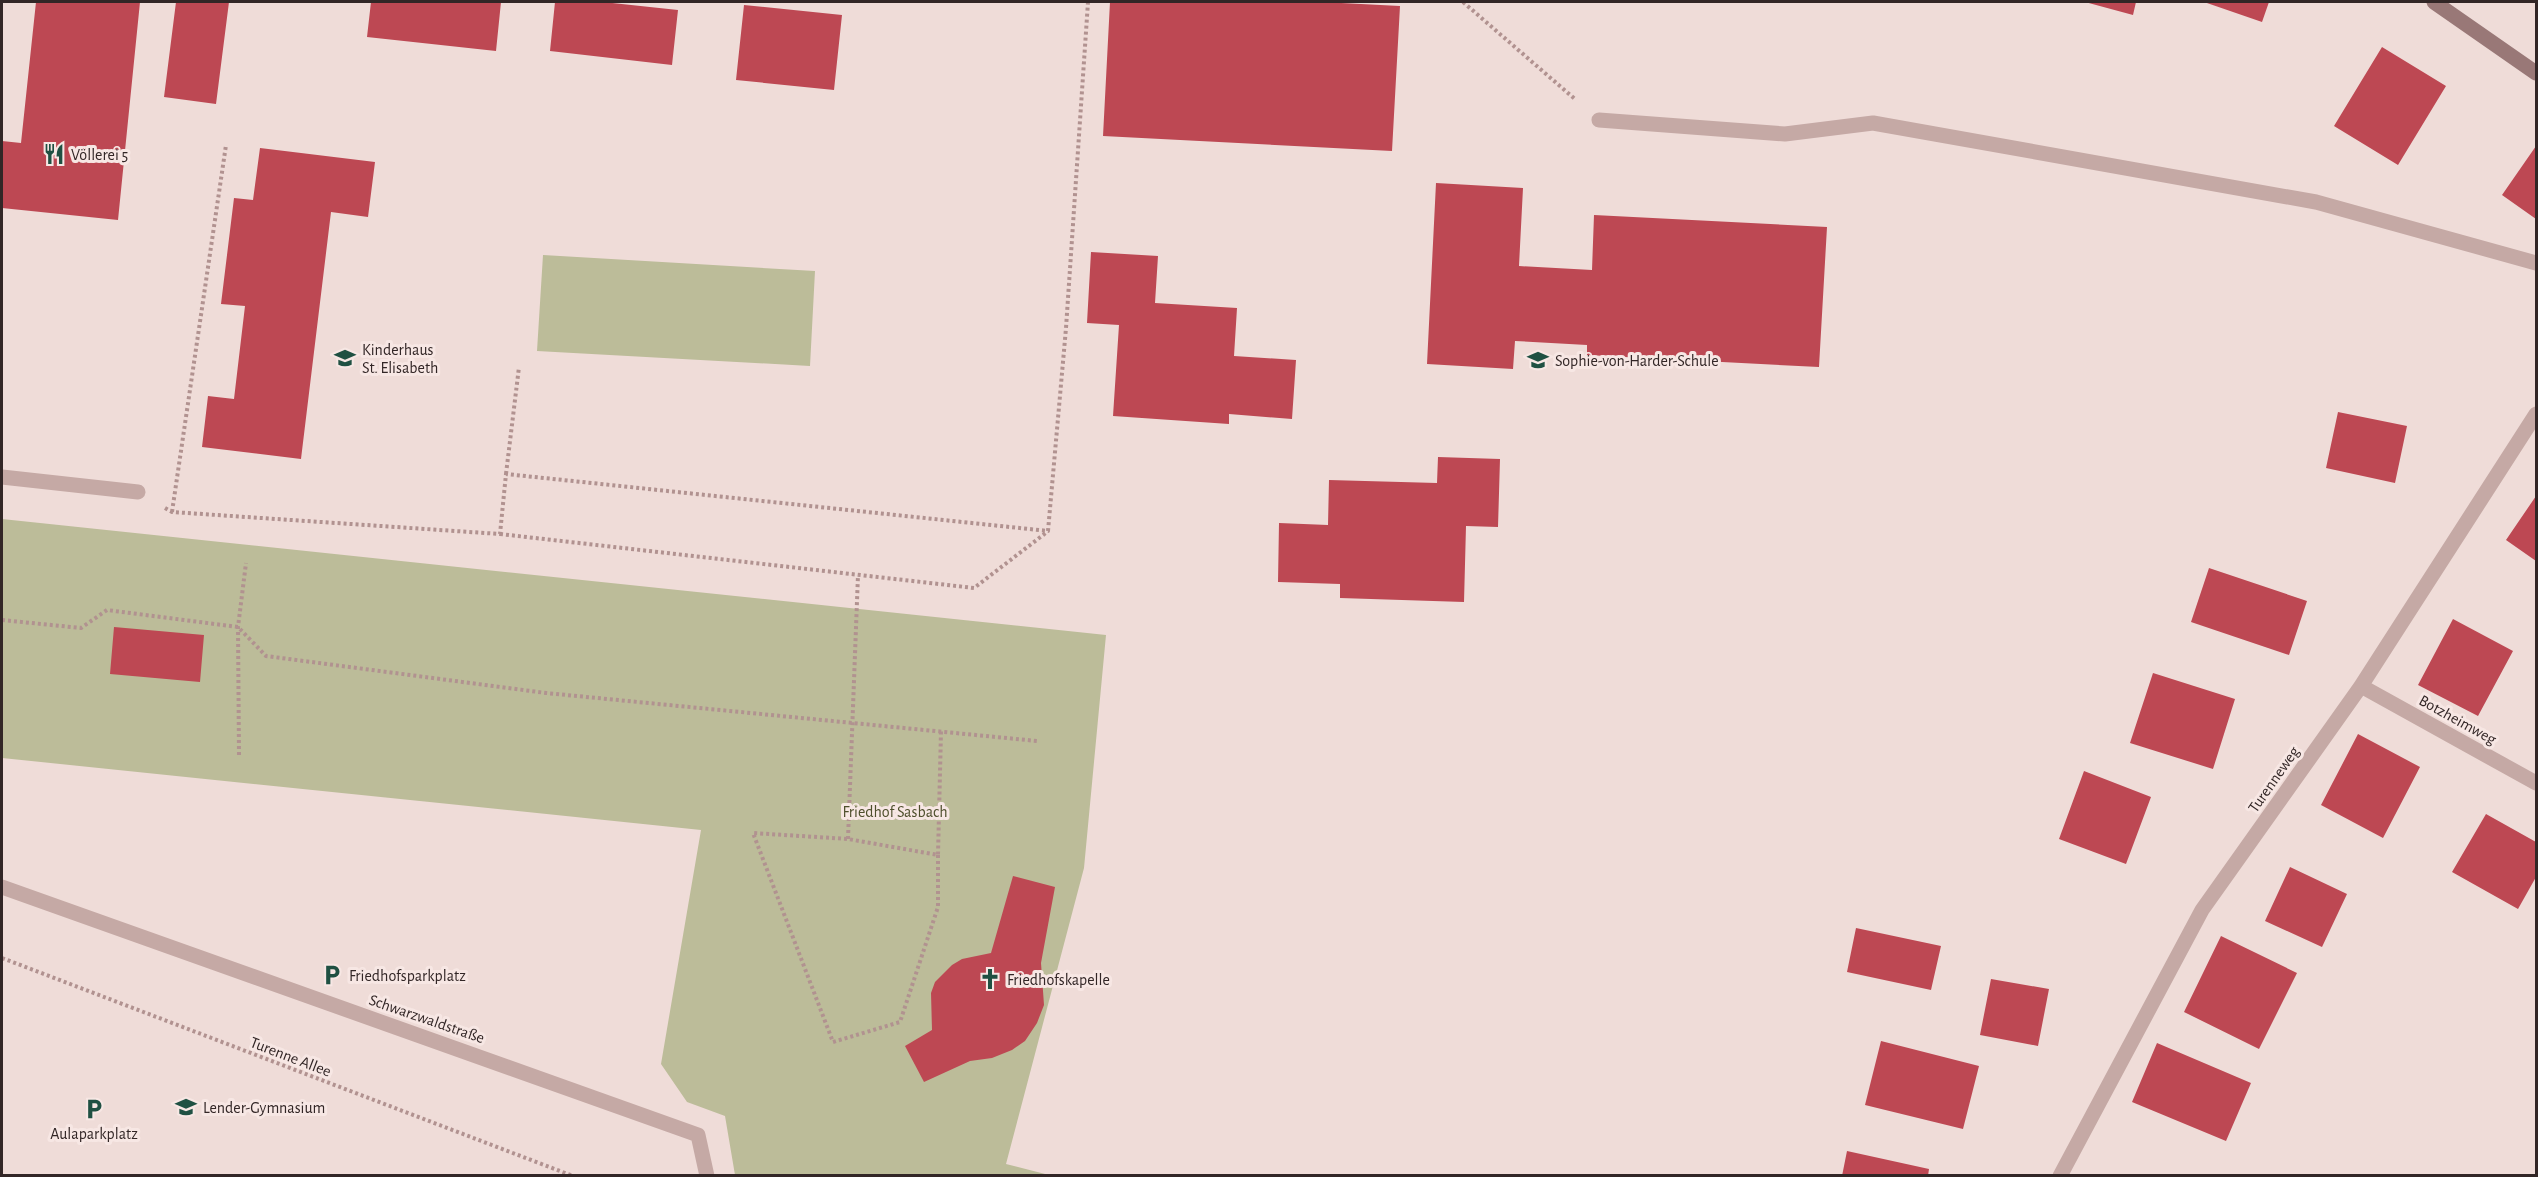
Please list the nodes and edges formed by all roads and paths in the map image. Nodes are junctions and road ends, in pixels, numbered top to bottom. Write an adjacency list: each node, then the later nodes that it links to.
1 (1088, 2): 14 (path)
2 (1463, 2): 5 (path)
3 (2434, 2): 4 (street)
4 (2536, 73)
5 (1599, 120): 7 (street)
6 (226, 145): 13 (path)
7 (2536, 263)
8 (519, 367): 10 (path)
9 (2536, 414): 20 (street, Turenneweg)
10 (506, 474): 14 (path); 15 (path)
11 (2, 477): 12 (street)
12 (138, 492): 13 (path)
13 (172, 512): 15 (path)
14 (1048, 531): 17 (path)
15 (500, 534): 17 (path)
16 (246, 563): 19 (path)
17 (858, 575): 21 (path)
18 (2, 620): 19 (path)
19 (238, 627): 21 (path); 24 (path)
20 (2361, 686): 25 (street, Botzheimweg); 32 (street, Turenneweg)
21 (853, 723): 22 (path); 26 (path)
22 (941, 731): 23 (path); 27 (path)
23 (1037, 741)
24 (239, 755)
25 (2536, 783)
26 (848, 839): 27 (path); 27 (path)
27 (938, 855)
28 (2, 887): 31 (street, Schwarzwaldstraße)
29 (2, 958): 30 (path, Turenne Allee)
30 (573, 1176)
31 (707, 1176)
32 (2060, 1176)

